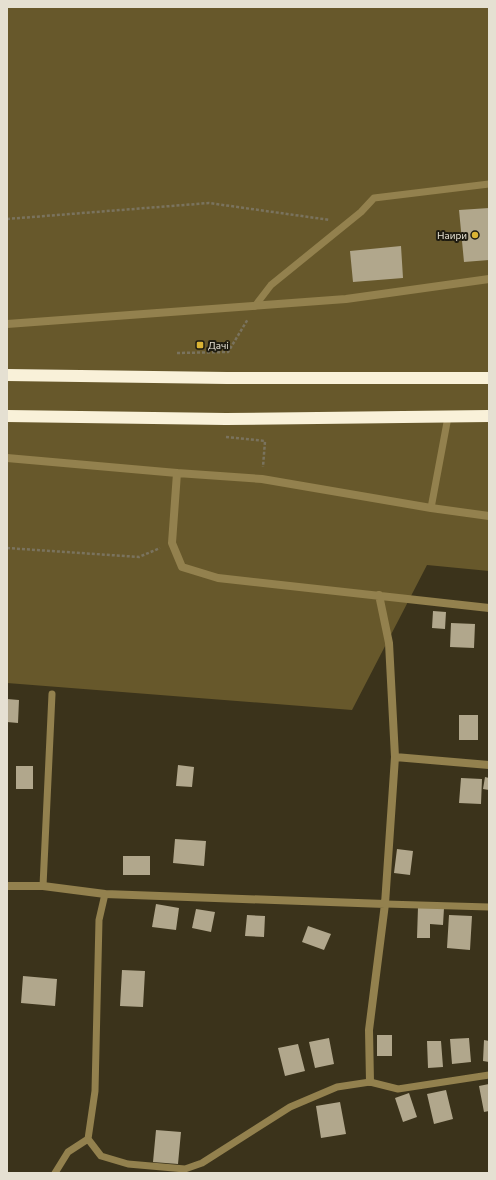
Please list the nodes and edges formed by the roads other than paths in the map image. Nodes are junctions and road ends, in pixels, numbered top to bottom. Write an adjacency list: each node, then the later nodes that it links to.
1 (489, 184): 3 (lane)
2 (489, 279): 3 (street)
3 (255, 306): 4 (street)
4 (7, 324)
5 (7, 375): 6 (highway)
6 (489, 378)
7 (7, 416): 9 (highway)
8 (489, 416): 9 (highway)
9 (448, 417): 12 (lane)
10 (7, 458): 11 (street)
11 (177, 473): 12 (street); 14 (street)
12 (431, 508): 13 (street)
13 (489, 516)
14 (378, 596): 15 (street); 17 (street)
15 (489, 608)
16 (52, 694): 20 (lane)
17 (395, 757): 18 (street); 22 (street)
18 (489, 765)
19 (7, 886): 20 (street)
20 (43, 886): 21 (street)
21 (105, 894): 22 (street); 26 (lane)
22 (385, 904): 23 (lane); 25 (street)
23 (489, 907)
24 (489, 1075): 25 (lane)
25 (370, 1082): 26 (lane)
26 (88, 1139): 27 (lane)
27 (55, 1173)

